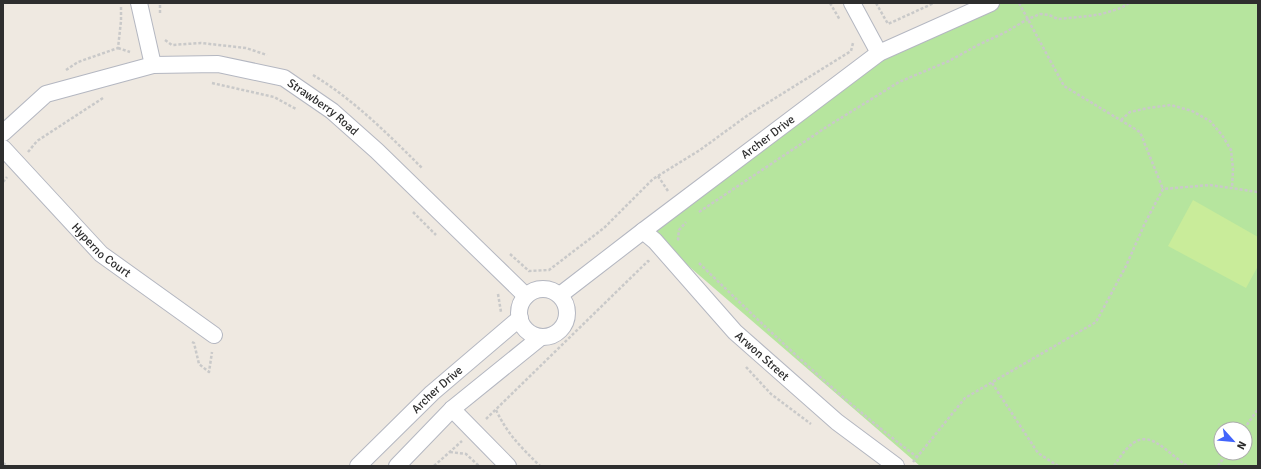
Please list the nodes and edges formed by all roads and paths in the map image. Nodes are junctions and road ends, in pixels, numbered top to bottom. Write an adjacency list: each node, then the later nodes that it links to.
1 (121, 3): 17 (path)
2 (139, 3): 16 (street)
3 (830, 3): 11 (path)
4 (852, 3): 14 (street)
5 (876, 3): 6 (path)
6 (934, 3)
7 (990, 3): 14 (street, Archer Drive)
8 (1019, 3): 10 (path)
9 (1129, 3): 10 (path)
10 (1028, 19): 22 (path); 32 (path)
11 (842, 23)
12 (850, 36): 37 (path)
13 (166, 40): 15 (path)
14 (880, 53): 34 (street, Archer Drive)
15 (273, 58)
16 (153, 65): 23 (street, Strawberry Road); 42 (street, Strawberry Road)
17 (65, 70)
18 (307, 72): 26 (path)
19 (205, 82): 21 (path)
20 (105, 97): 25 (path)
21 (302, 112)
22 (1121, 120): 28 (path); 29 (path)
23 (3, 133)
24 (3, 148): 25 (street, Hyperno Court)
25 (18, 164): 27 (path); 45 (street, Hyperno Court)
26 (422, 168)
27 (3, 182)
28 (1232, 188): 29 (path); 30 (path)
29 (1163, 189): 48 (path)
30 (1258, 192)
31 (408, 207): 35 (path)
32 (694, 216)
33 (687, 220): 36 (path)
34 (643, 231): 41 (street, Archer Drive); 62 (street, Arwon Street)
35 (441, 239)
36 (682, 244)
37 (506, 250)
38 (696, 260): 54 (path)
39 (653, 266): 61 (path)
40 (494, 289): 43 (path)
41 (560, 295): 42 (street); 46 (street)
42 (526, 296): 44 (street)
43 (501, 318)
44 (520, 318): 46 (street); 57 (street, Archer Drive)
45 (214, 335)
46 (541, 337): 49 (street, Archer Drive)
47 (745, 366): 52 (path)
48 (992, 383): 54 (path); 64 (path)
49 (452, 409): 58 (street, Archer Drive); 60 (street)
50 (1258, 409): 51 (path)
51 (1250, 421)
52 (815, 427)
53 (449, 452): 59 (path)
54 (917, 457): 63 (path)
55 (3, 463): 56 (path)
56 (8, 466)
57 (358, 466)
58 (397, 466)
59 (479, 466)
60 (508, 466)
61 (540, 466)
62 (896, 466)
63 (910, 466)
64 (1058, 466)
65 (1114, 466): 66 (path)
66 (1187, 466)

